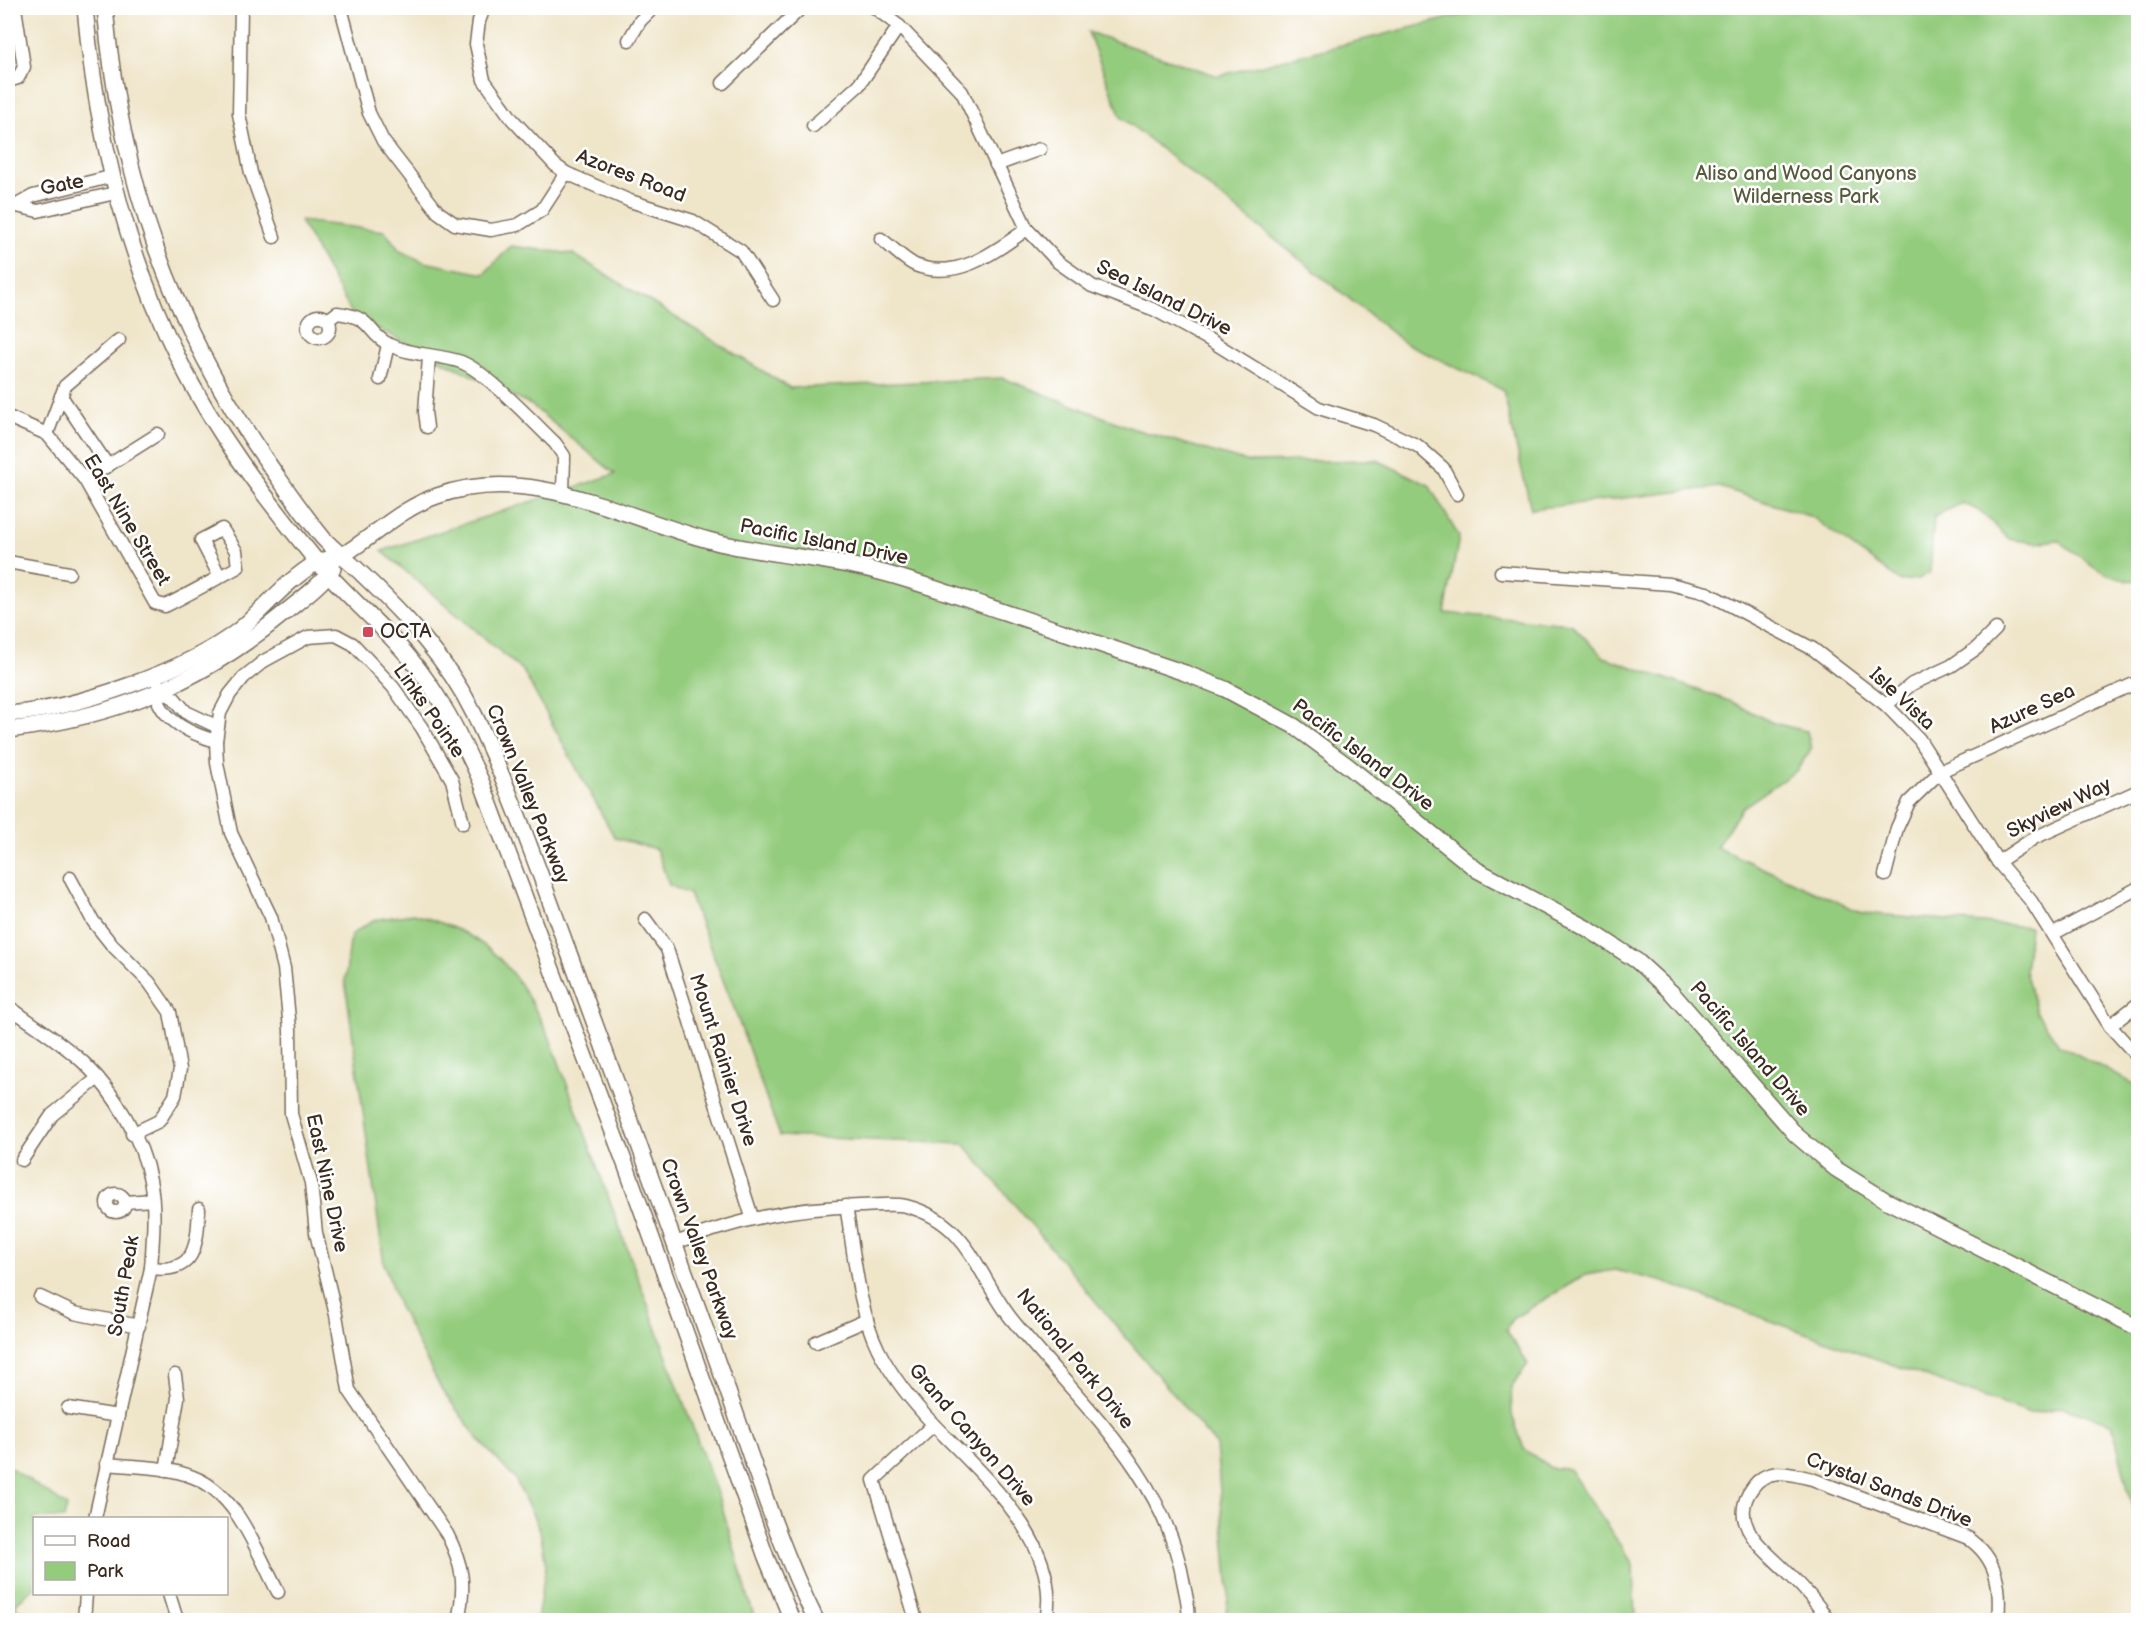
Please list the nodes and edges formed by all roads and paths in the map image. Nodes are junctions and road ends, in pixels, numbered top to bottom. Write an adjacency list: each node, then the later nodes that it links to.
1 (15, 8): 12 (street)
2 (85, 8): 18 (main road, Crown Valley Parkway)
3 (105, 8): 41 (main road, Crown Valley Parkway)
4 (241, 8): 24 (street)
5 (341, 8): 17 (street)
6 (484, 8): 17 (street, Azores Road)
7 (653, 8): 11 (street)
8 (801, 8): 13 (street)
9 (875, 8): 10 (street, Sea Island Drive)
10 (899, 26): 14 (street); 16 (street, Sea Island Drive)
11 (628, 40)
12 (8, 81)
13 (723, 82)
14 (813, 126)
15 (1040, 149): 16 (street)
16 (996, 165): 23 (street, Sea Island Drive)
17 (566, 174): 26 (street, Azores Road)
18 (110, 177): 19 (street, Gate); 20 (main road, Crown Valley Parkway)
19 (52, 191): 21 (street, Gate); 22 (street)
20 (115, 193): 22 (street, Gate); 43 (main road, Crown Valley Parkway)
21 (12, 204): 22 (street, Gate)
22 (56, 207)
23 (1027, 229): 25 (street); 40 (street, Sea Island Drive)
24 (273, 237)
25 (881, 240)
26 (773, 300)
27 (328, 320): 29 (street)
28 (119, 340): 32 (street)
29 (388, 345): 30 (street); 31 (street)
30 (429, 357): 34 (street); 39 (street)
31 (380, 379)
32 (61, 396): 35 (street); 37 (street)
33 (8, 417): 35 (street, East Nine Street)
34 (427, 427)
35 (47, 434): 38 (street, East Nine Street)
36 (158, 435): 37 (street)
37 (108, 466): 38 (street)
38 (85, 480): 47 (street, East Nine Street)
39 (563, 493): 41 (main road, Pacific Island Drive); 87 (main road, Pacific Island Drive)
40 (1457, 494)
41 (342, 555): 43 (main road); 46 (main road); 81 (main road, Crown Valley Parkway)
42 (8, 562): 45 (street)
43 (317, 562): 46 (main road, Crown Valley Parkway); 49 (main road)
44 (1501, 572): 52 (street, Isle Vista)
45 (69, 573)
46 (329, 574): 51 (main road); 75 (main road, Crown Valley Parkway)
47 (220, 577)
48 (1996, 629): 52 (street)
49 (153, 676): 51 (street); 53 (main road)
50 (2139, 682): 59 (street, Azure Sea)
51 (161, 691): 54 (street); 56 (main road); 57 (street)
52 (1886, 705): 59 (street, Isle Vista)
53 (8, 714)
54 (197, 718): 55 (street); 57 (street)
55 (218, 727): 58 (street, Links Pointe); 61 (street, Links Pointe)
56 (8, 730)
57 (190, 732): 58 (street)
58 (216, 741): 101 (street, East Nine Drive)
59 (1941, 771): 62 (street, Isle Vista); 63 (street, Azure Sea)
60 (2139, 791): 62 (street, Skyview Way)
61 (464, 823)
62 (1998, 862): 67 (street, Isle Vista)
63 (1885, 875)
64 (70, 878): 73 (street)
65 (2139, 888): 67 (street)
66 (645, 919): 80 (street, Mount Rainier Drive)
67 (2053, 934): 70 (street, Isle Vista)
68 (2139, 1004): 70 (street)
69 (10, 1013): 72 (street, South Peak)
70 (2110, 1026): 71 (street, Isle Vista)
71 (2139, 1057)
72 (98, 1078): 73 (street, South Peak); 74 (street)
73 (132, 1134): 76 (street, South Peak)
74 (22, 1160)
75 (627, 1168): 81 (main road); 84 (main road, Crown Valley Parkway)
76 (153, 1200): 77 (street); 82 (street, South Peak)
77 (126, 1202)
78 (846, 1206): 80 (street, National Park Drive); 85 (street, Grand Canyon Drive); 106 (street, National Park Drive)
79 (199, 1209): 82 (street)
80 (752, 1217): 81 (street, National Park Drive)
81 (675, 1243): 84 (main road); 103 (main road, Crown Valley Parkway)
82 (151, 1268): 86 (street, South Peak)
83 (40, 1297): 86 (street)
84 (675, 1304): 102 (main road, Crown Valley Parkway)
85 (867, 1320): 88 (street); 92 (street, Grand Canyon Drive)
86 (139, 1326): 91 (street, South Peak)
87 (2139, 1328)
88 (816, 1342)
89 (175, 1374): 94 (street)
90 (68, 1408): 91 (street)
91 (118, 1416): 93 (street, South Peak)
92 (933, 1425): 104 (street); 105 (street, Grand Canyon Drive)
93 (106, 1464): 94 (street); 95 (street, South Peak)
94 (166, 1470): 96 (street)
95 (95, 1517)
96 (278, 1592)
97 (86, 1595): 99 (street)
98 (169, 1595): 100 (street)
99 (84, 1620)
100 (177, 1620)
101 (458, 1620)
102 (792, 1620)
103 (816, 1620)
104 (916, 1620)
105 (1046, 1620)
106 (1188, 1620)
107 (1828, 1620): 108 (street, Crystal Sands Drive)
108 (1998, 1620)

